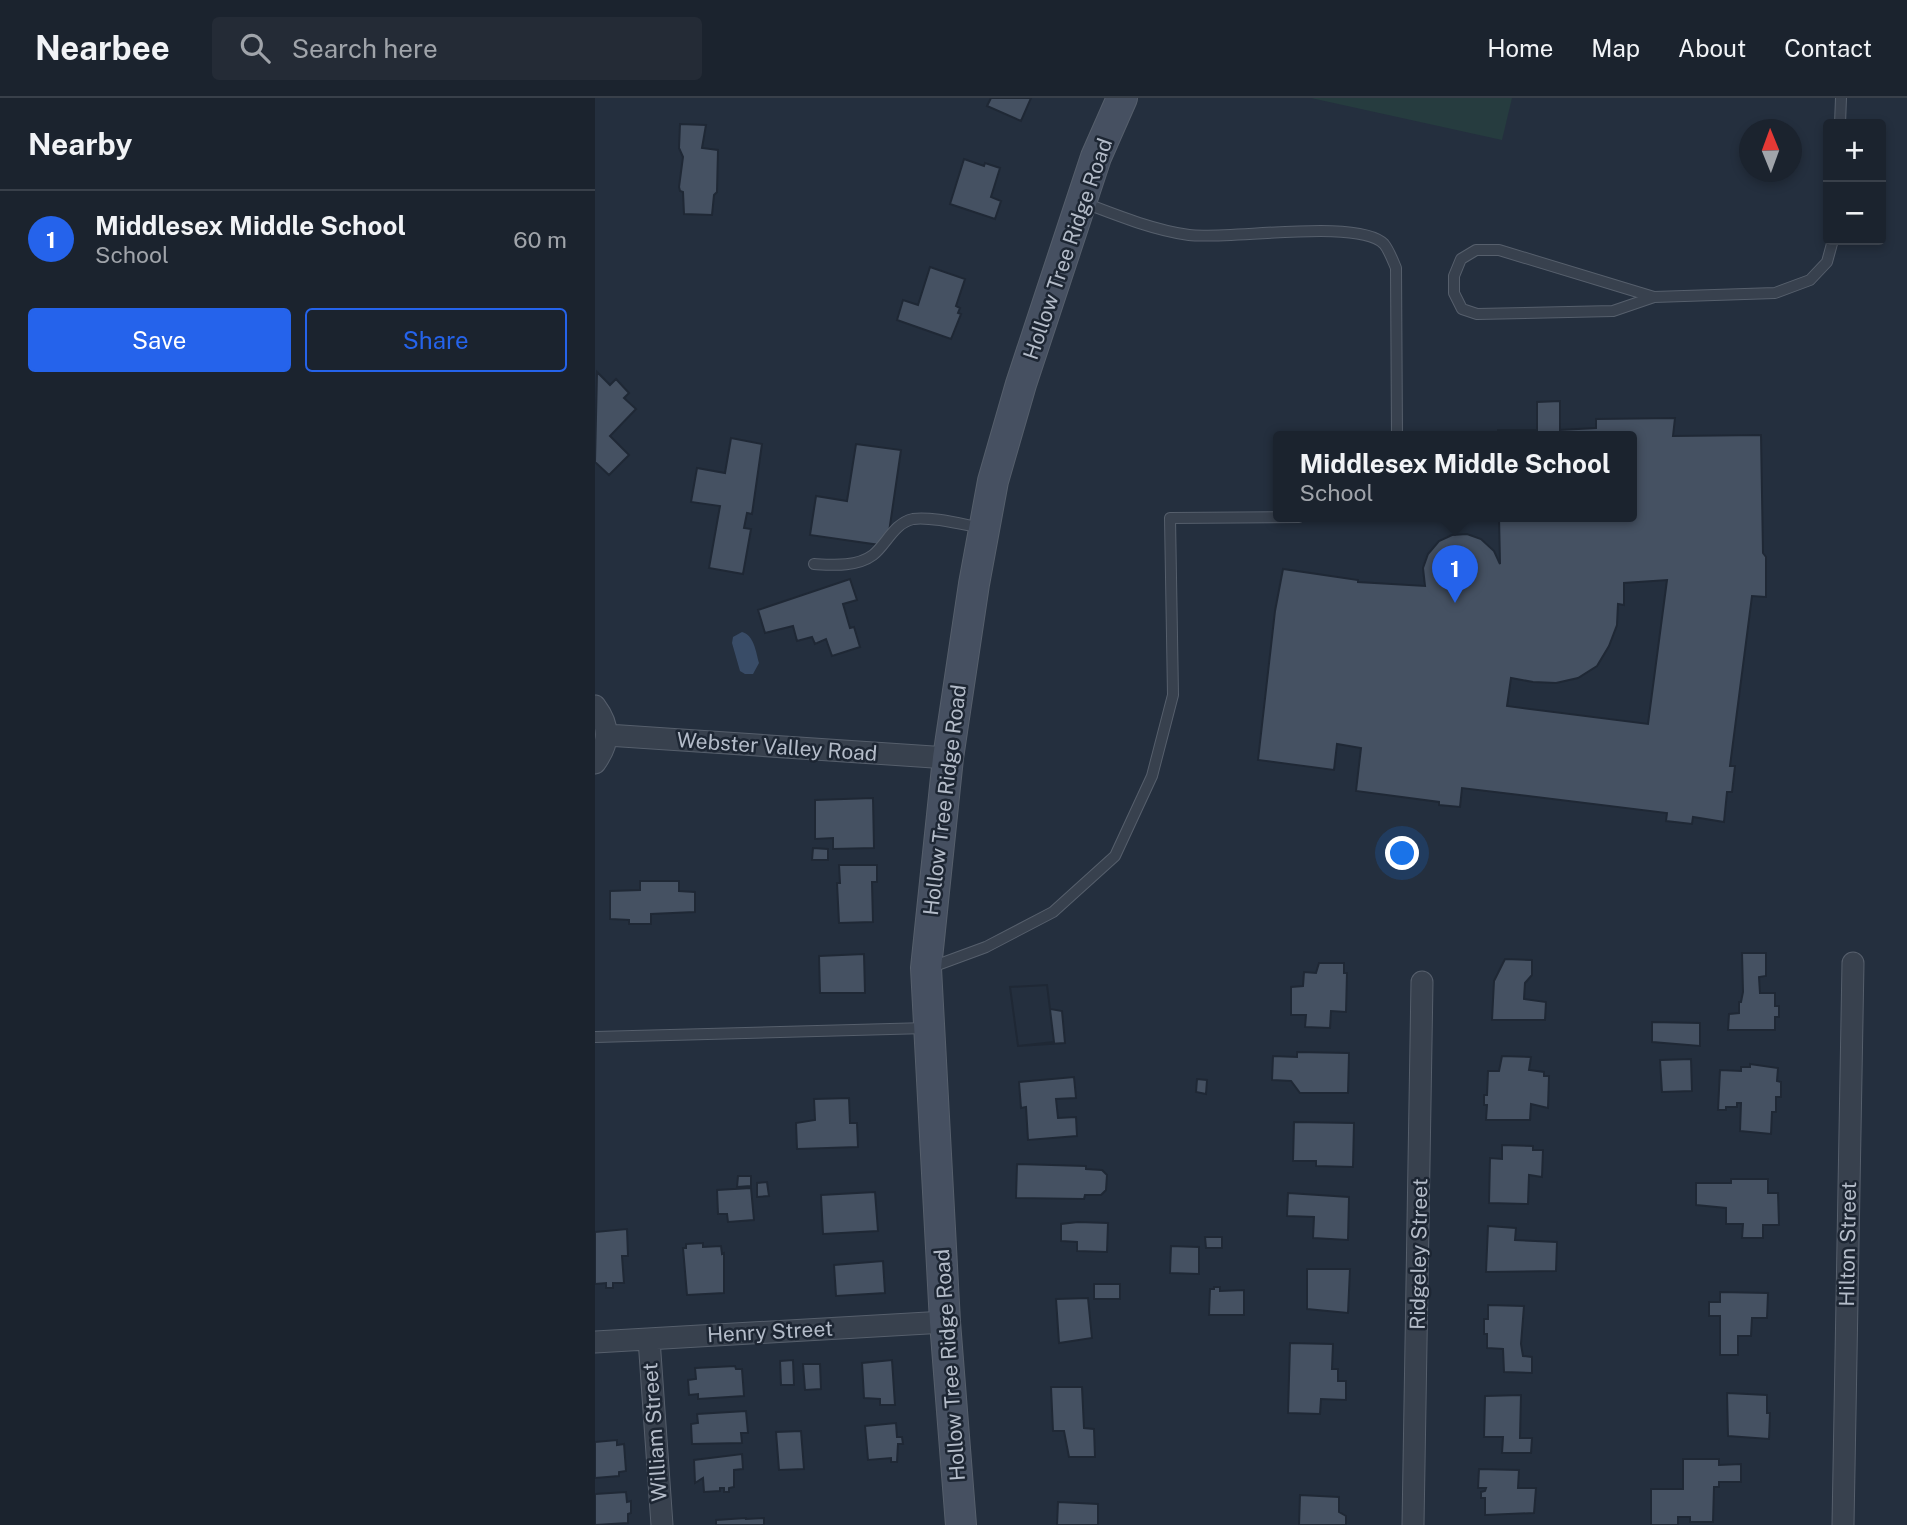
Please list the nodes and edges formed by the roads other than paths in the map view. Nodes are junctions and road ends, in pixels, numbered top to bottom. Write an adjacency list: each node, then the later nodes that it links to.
1 (1122, 98): 4 (main road, Hollow Tree Ridge Road)
2 (1841, 98): 3 (lane)
3 (1840, 119)
4 (1081, 202): 7 (lane); 9 (main road, Hollow Tree Ridge Road)
5 (1832, 245): 6 (lane)
6 (1654, 297): 6 (lane)
7 (1398, 431)
8 (1273, 517): 16 (lane)
9 (984, 528): 10 (lane); 13 (main road, Hollow Tree Ridge Road)
10 (814, 564)
11 (595, 706): 12 (street)
12 (607, 735): 13 (street, Webster Valley Road); 14 (street)
13 (948, 758): 16 (main road, Hollow Tree Ridge Road)
14 (595, 763)
15 (1853, 963): 26 (street, Hilton Street)
16 (926, 968): 18 (main road, Hollow Tree Ridge Road)
17 (1422, 982): 25 (street, Ridgeley Street)
18 (930, 1027): 19 (lane); 20 (main road, Hollow Tree Ridge Road)
19 (595, 1037)
20 (946, 1321): 21 (street, Henry Street); 24 (main road, Hollow Tree Ridge Road)
21 (649, 1339): 22 (street, Henry Street); 23 (street, William Street)
22 (595, 1342)
23 (662, 1525)
24 (961, 1525)
25 (1413, 1525)
26 (1843, 1525)

